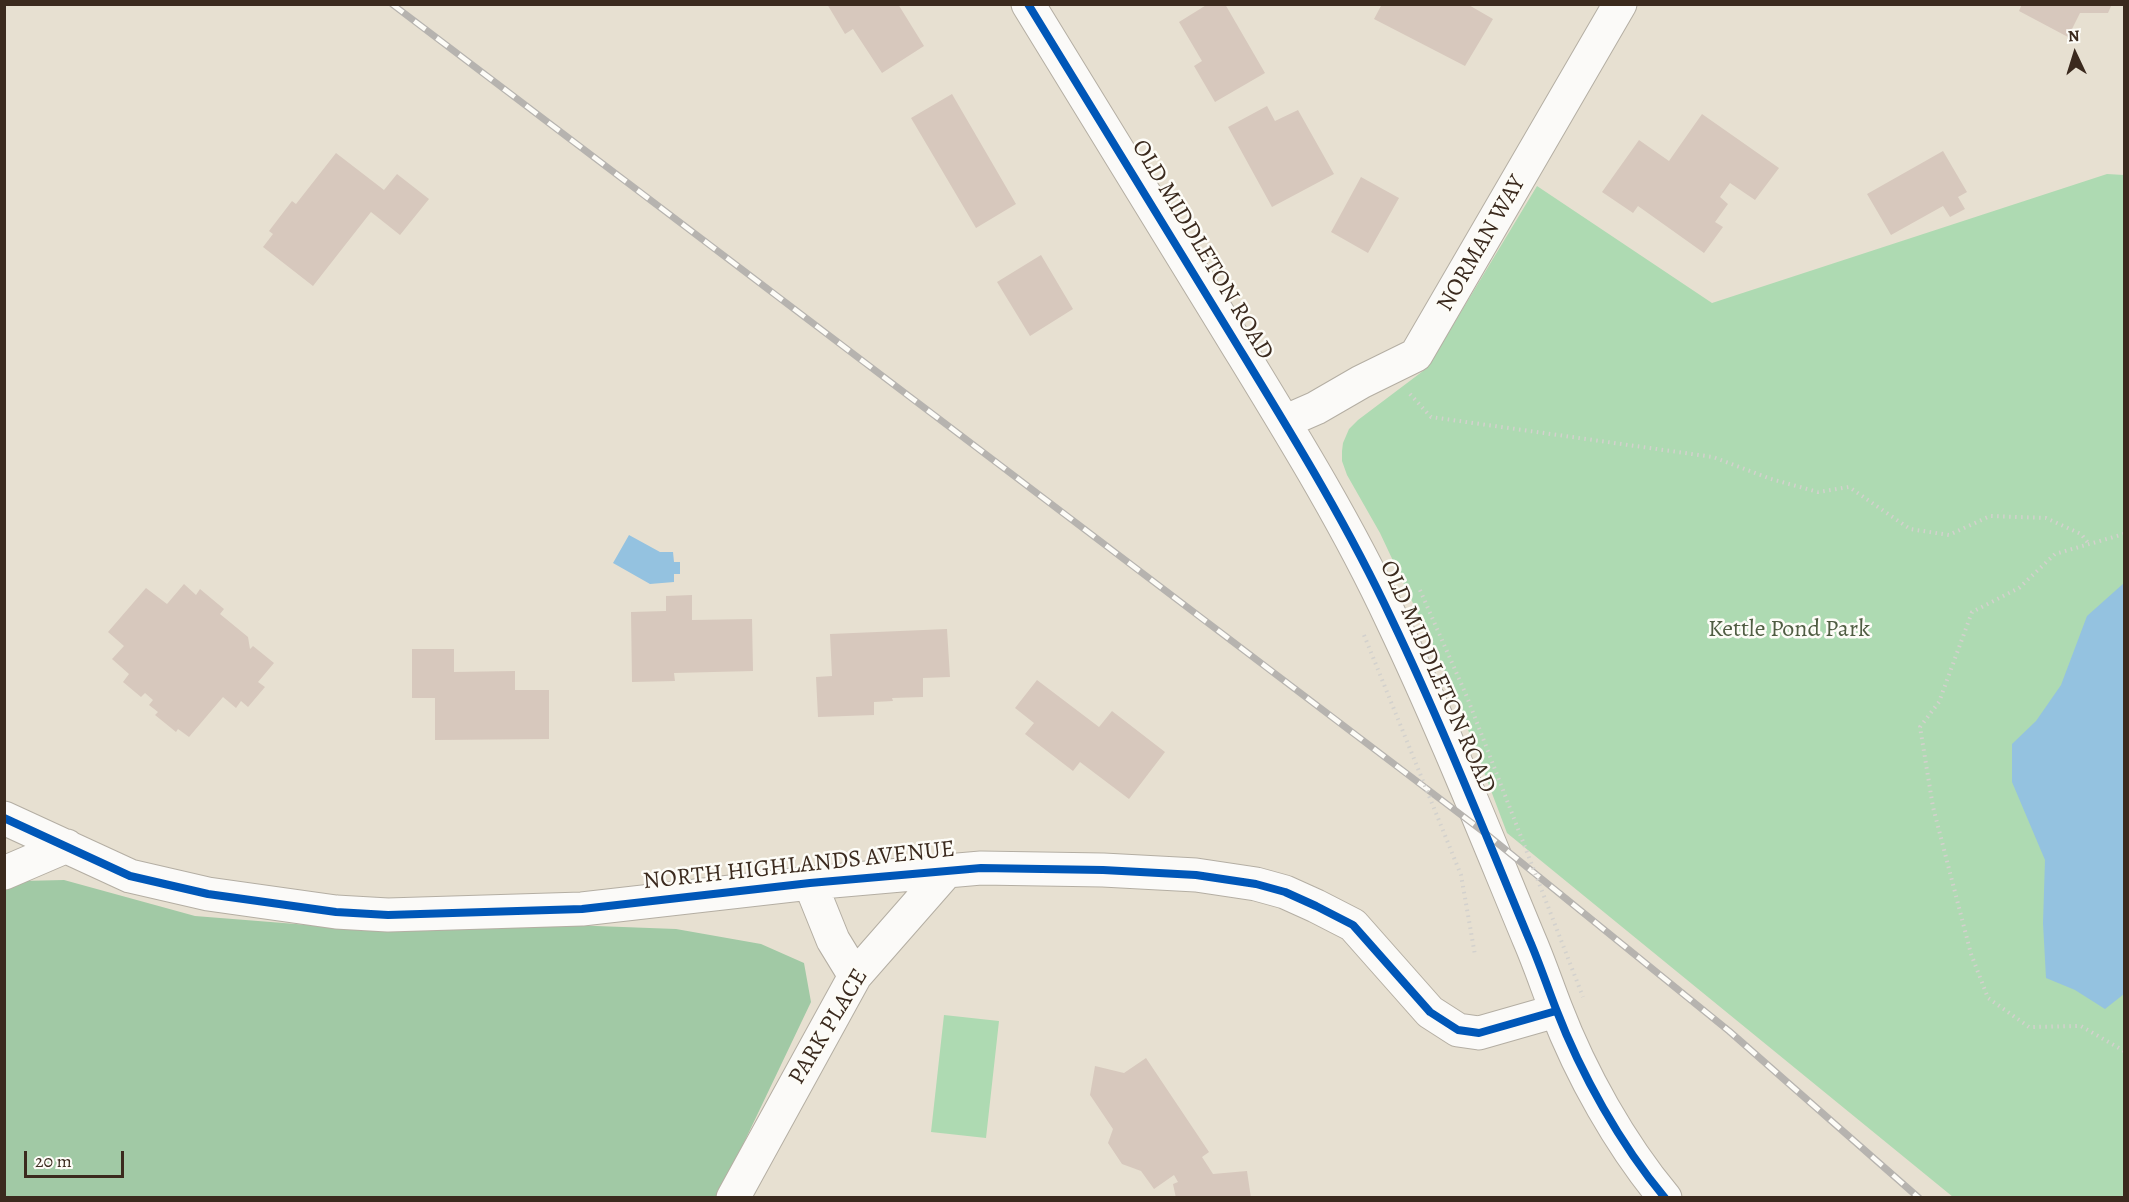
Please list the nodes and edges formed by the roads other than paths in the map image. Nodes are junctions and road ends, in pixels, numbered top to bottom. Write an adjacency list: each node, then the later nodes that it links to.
1 (1028, 4): 3 (street, OLD MIDDLETON ROAD)
2 (1620, 4): 3 (street, NORMAN WAY)
3 (1284, 422): 10 (street, OLD MIDDLETON ROAD)
4 (4, 818): 5 (street, NORTH HIGHLANDS AVENUE)
5 (67, 846): 7 (street); 8 (street, NORTH HIGHLANDS AVENUE)
6 (947, 871): 8 (street, NORTH HIGHLANDS AVENUE); 9 (street, PARK PLACE); 10 (street, NORTH HIGHLANDS AVENUE)
7 (4, 873)
8 (810, 883): 9 (street)
9 (855, 976): 11 (street, PARK PLACE)
10 (1570, 1004): 12 (street, OLD MIDDLETON ROAD)
11 (733, 1197)
12 (1665, 1197)

